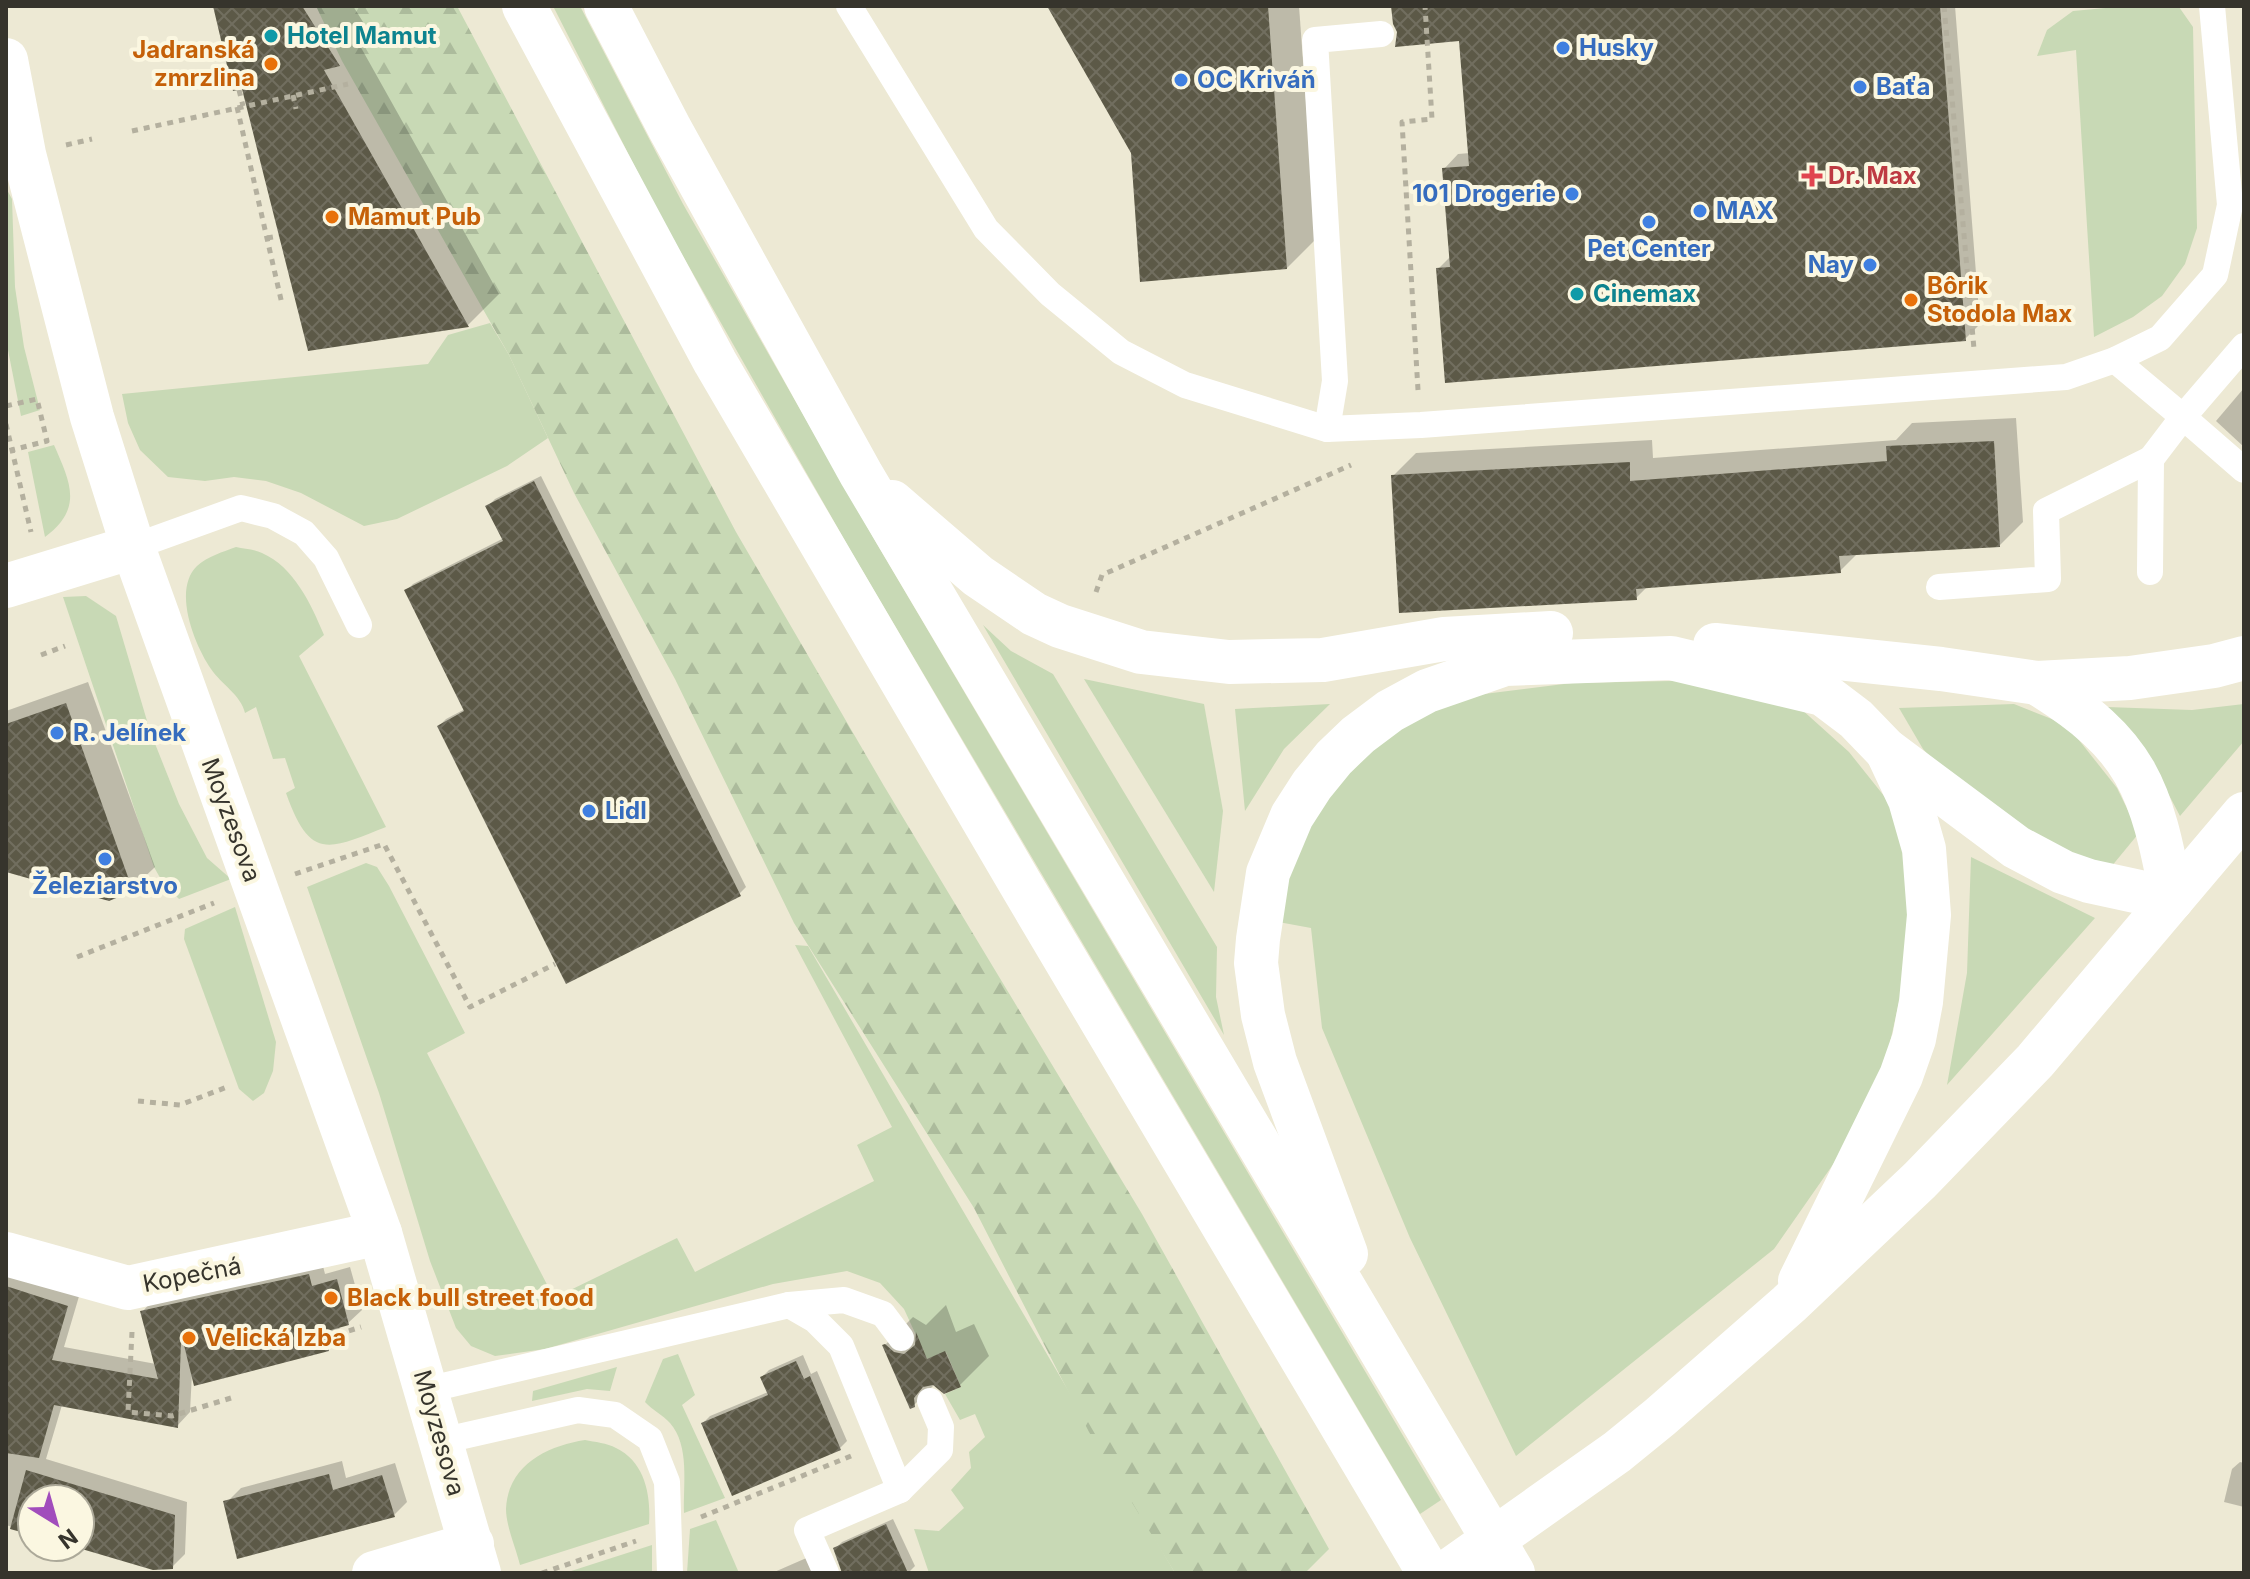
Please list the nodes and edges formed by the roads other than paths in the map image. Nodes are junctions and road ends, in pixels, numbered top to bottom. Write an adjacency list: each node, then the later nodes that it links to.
1 (524, 6): 39 (main road)
2 (606, 6): 14 (main road)
3 (849, 6): 11 (lane)
4 (2212, 6): 7 (lane)
5 (1381, 34): 11 (lane)
6 (6, 60): 15 (main road, Moyzesova)
7 (2233, 240): 9 (lane)
8 (2244, 346): 10 (lane)
9 (2115, 360): 10 (lane); 11 (lane)
10 (2183, 417): 12 (lane); 13 (lane)
11 (1327, 429)
12 (2151, 459): 16 (lane); 18 (lane)
13 (2244, 470)
14 (861, 474): 21 (main road); 30 (main road)
15 (133, 547): 17 (main road); 19 (lane); 25 (main road, Moyzesova)
16 (2150, 572)
17 (23, 580)
18 (1939, 587)
19 (359, 625)
20 (2244, 658): 21 (main road)
21 (2037, 683): 24 (main road)
22 (1886, 750): 24 (main road); 27 (main road); 30 (main road)
23 (2244, 814): 24 (main road)
24 (2172, 899): 27 (main road)
25 (380, 1233): 26 (main road, Kopečná); 31 (main road, Moyzesova)
26 (6, 1254)
27 (1789, 1304): 40 (main road)
28 (789, 1305): 29 (lane); 31 (lane); 34 (lane)
29 (901, 1338)
30 (1384, 1358): 41 (main road)
31 (426, 1390): 33 (main road, Moyzesova)
32 (930, 1401): 34 (lane)
33 (441, 1441): 35 (main road, Moyzesova); 37 (lane)
34 (900, 1490): 38 (lane)
35 (475, 1559): 36 (main road)
36 (374, 1573)
37 (670, 1573)
38 (826, 1573)
39 (1429, 1573)
40 (1446, 1573)
41 (1513, 1573)

